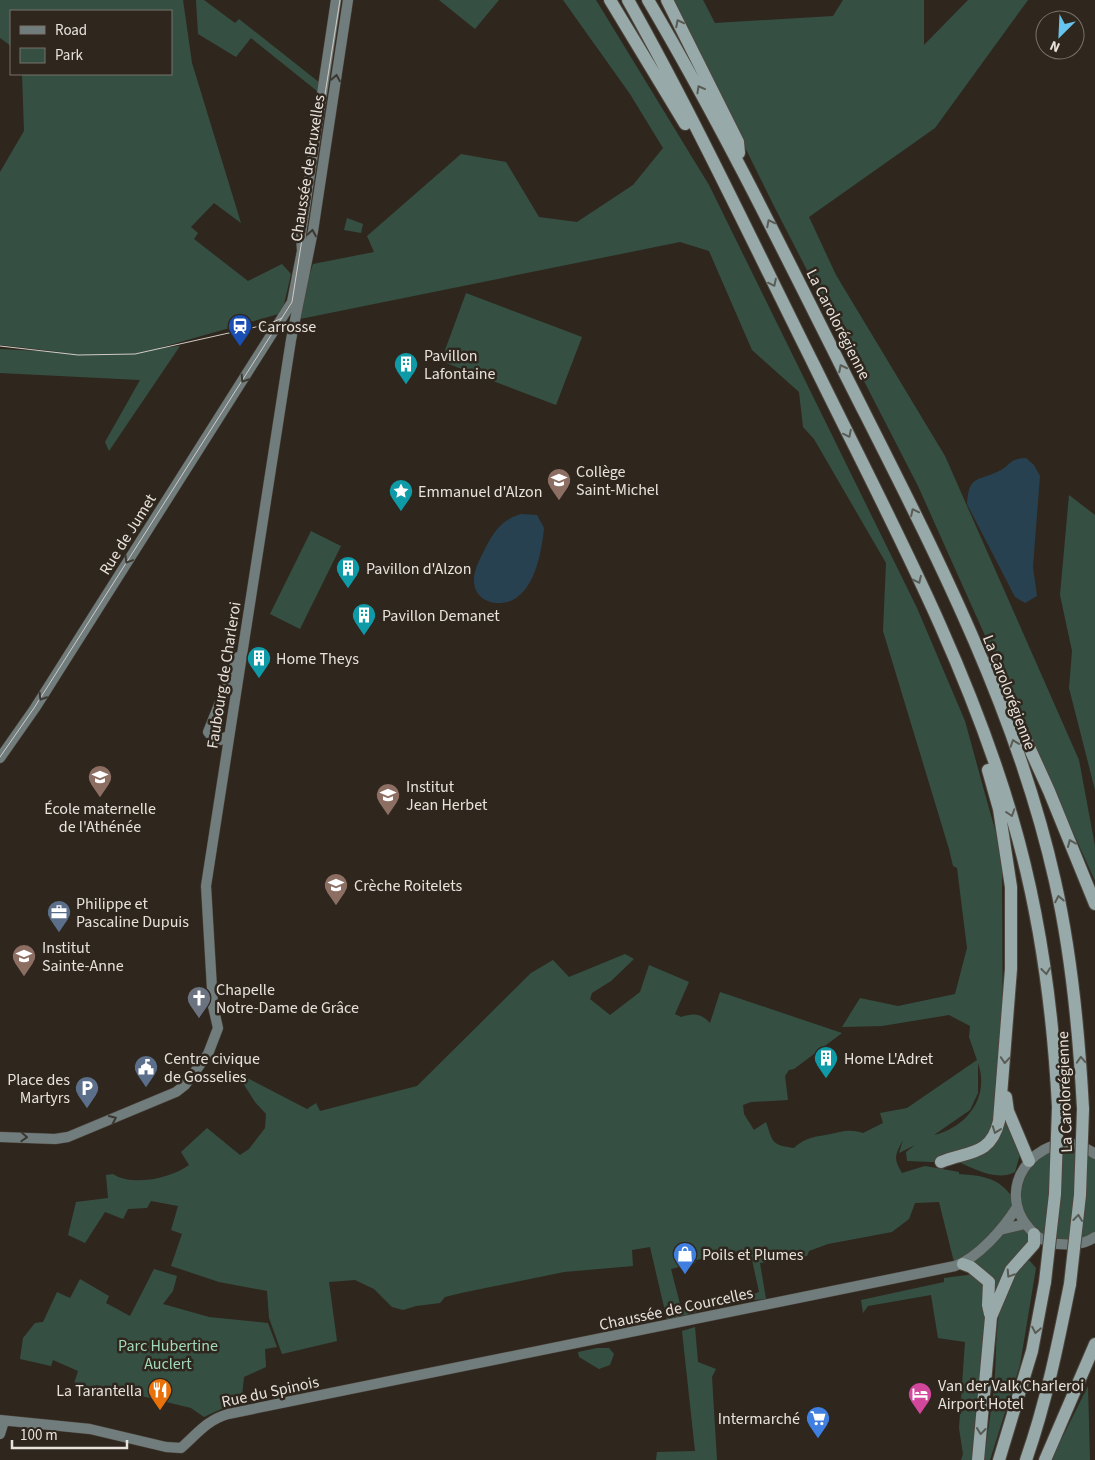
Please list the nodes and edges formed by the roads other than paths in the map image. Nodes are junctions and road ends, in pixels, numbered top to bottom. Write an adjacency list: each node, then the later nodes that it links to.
1 (336, 0): 9 (main road, Chaussée de Bruxelles)
2 (348, 0): 11 (main road, Chaussée de Bruxelles, one-way to 2)
3 (610, 0): 7 (highway)
4 (628, 0): 7 (highway, La Carolorégienne)
5 (648, 0): 8 (highway, La Carolorégienne, one-way to 5)
6 (667, 0): 8 (highway, one-way to 6)
7 (705, 146): 17 (highway, La Carolorégienne, one-way to 17)
8 (740, 163): 13 (highway, La Carolorégienne, one-way to 8)
9 (292, 302): 10 (main road, Chaussée de Bruxelles); 11 (main road)
10 (277, 328): 11 (main road); 18 (main road, Rue de Jumet, one-way to 18)
11 (289, 336): 12 (main road, Faubourg de Charleroi)
12 (279, 405): 14 (main road); 15 (main road, Faubourg de Charleroi)
13 (957, 603): 19 (highway, one-way to 13); 37 (highway, La Carolorégienne, one-way to 13, bridge)
14 (217, 710): 15 (main road); 16 (main road)
15 (232, 715): 16 (main road, Faubourg de Charleroi)
16 (225, 740): 21 (main road, Faubourg de Charleroi, one-way to 16)
17 (989, 750): 20 (highway, one-way to 20); 36 (highway, La Carolorégienne, one-way to 36, bridge)
18 (0, 758)
19 (1095, 904)
20 (1003, 1082): 23 (highway); 24 (highway, one-way to 24)
21 (0, 1137)
22 (1095, 1154): 23 (main road)
23 (1029, 1161): 25 (main road)
24 (940, 1162)
25 (1017, 1207): 26 (main road); 27 (main road, Chaussée de Courcelles)
26 (1030, 1229): 27 (main road); 28 (main road); 30 (highway, one-way to 30)
27 (998, 1230): 29 (main road, Chaussée de Courcelles)
28 (1095, 1236)
29 (963, 1264): 30 (highway); 32 (main road, Chaussée de Courcelles)
30 (991, 1317): 35 (highway, one-way to 35)
31 (1095, 1344): 38 (highway)
32 (346, 1391): 33 (main road, Rue du Spinois)
33 (2, 1421): 34 (main road)
34 (0, 1434)
35 (978, 1460)
36 (1000, 1460)
37 (1026, 1460)
38 (1046, 1460)

